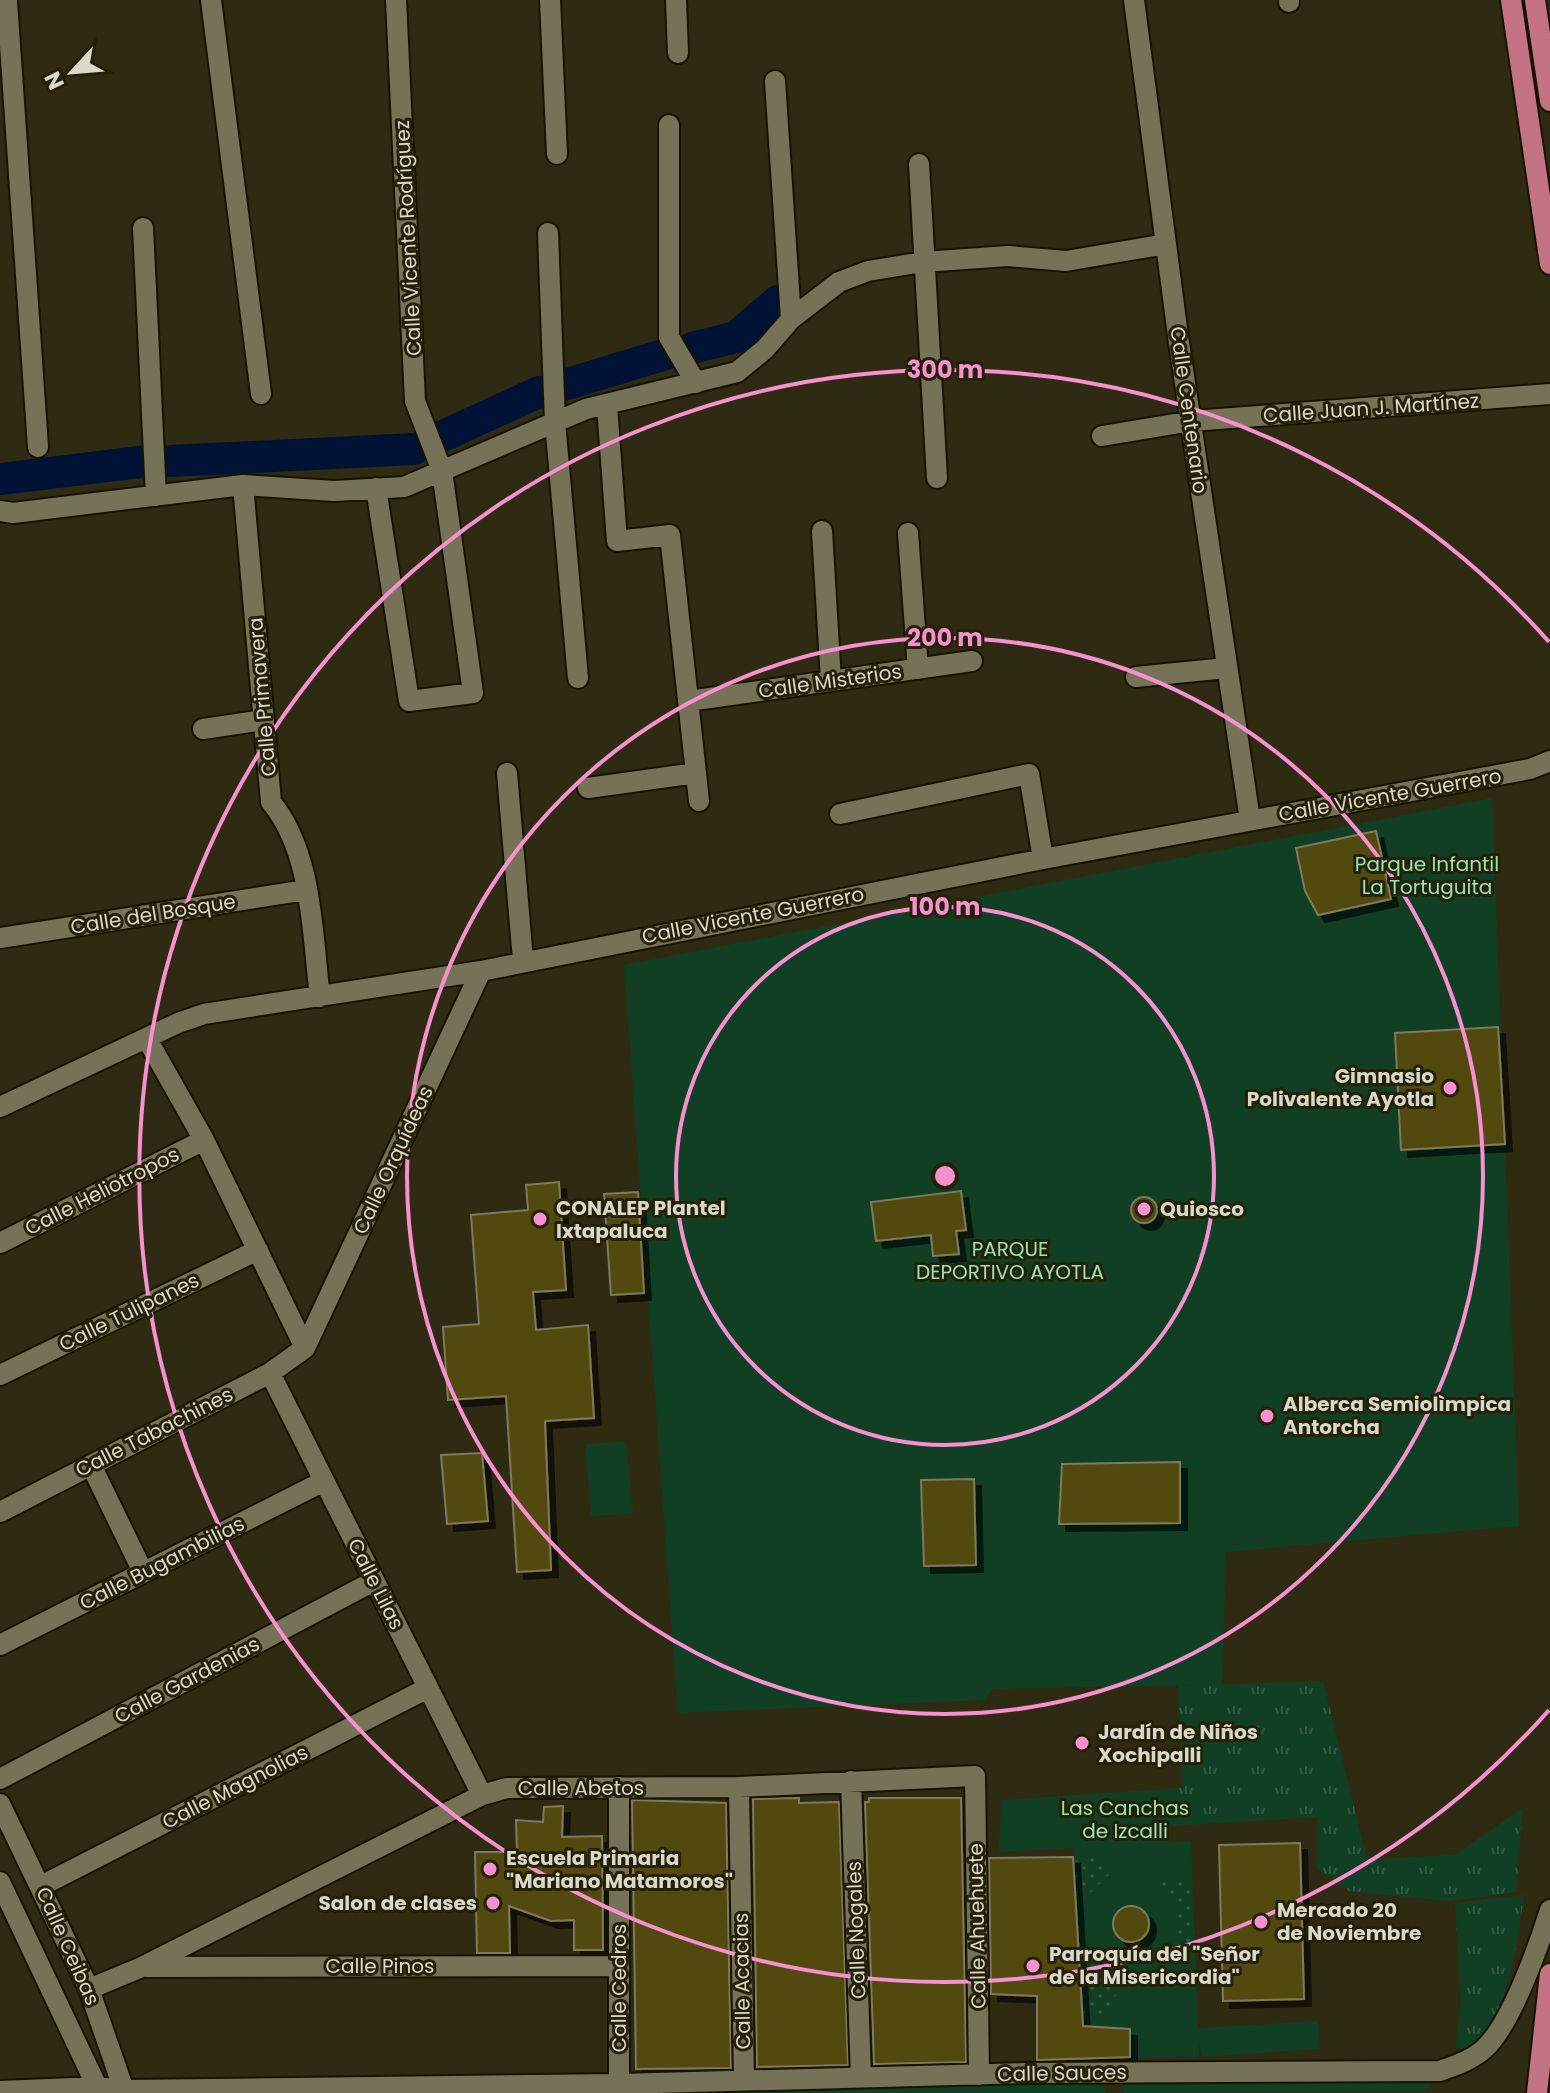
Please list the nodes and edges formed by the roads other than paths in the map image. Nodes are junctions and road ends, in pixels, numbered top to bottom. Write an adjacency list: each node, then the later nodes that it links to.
1 (211, 0): 22 (street)
2 (396, 0): 29 (street, Calle Vicente Rodríguez)
3 (550, 0): 13 (street)
4 (676, 0): 9 (street)
5 (1134, 0): 17 (street, Calle Centenario)
6 (1511, 0): 19 (main road)
7 (1535, 0): 11 (main road)
8 (7, 3): 28 (street)
9 (678, 53)
10 (775, 81): 20 (street)
11 (1550, 101)
12 (669, 125): 21 (street)
13 (557, 154)
14 (919, 164): 18 (street)
15 (143, 228): 33 (street)
16 (548, 233): 26 (street)
17 (1166, 244): 18 (street); 25 (street, Calle Centenario)
18 (923, 262): 20 (street); 30 (street)
19 (1550, 264)
20 (791, 319): 21 (street)
21 (696, 383): 24 (street)
22 (261, 394)
23 (1550, 394): 25 (street, Calle Juan J. Martínez)
24 (607, 406): 26 (street); 43 (street)
25 (1192, 421): 27 (street, Calle Juan J. Martínez); 38 (street, Calle Centenario)
26 (555, 422): 29 (street); 41 (street)
27 (1102, 436)
28 (38, 447)
29 (442, 471): 32 (street); 32 (street, Calle Vicente Rodríguez)
30 (937, 478)
31 (243, 485): 32 (street); 33 (street); 44 (street, Calle Primavera)
32 (376, 488)
33 (156, 496): 34 (street)
34 (0, 511)
35 (822, 531): 42 (street)
36 (908, 533): 39 (street)
37 (972, 661): 39 (street, Calle Misterios)
38 (1226, 668): 40 (street); 52 (street, Calle Centenario)
39 (918, 669): 42 (street, Calle Misterios)
40 (1136, 677)
41 (578, 678)
42 (831, 681): 43 (street, Calle Misterios)
43 (688, 701): 48 (street)
44 (264, 720): 45 (street); 54 (street, Calle Primavera)
45 (203, 729)
46 (1550, 761): 52 (street, Calle Vicente Guerrero)
47 (507, 773): 56 (street)
48 (696, 773): 49 (street); 50 (street)
49 (588, 788)
50 (699, 801)
51 (840, 814): 53 (street)
52 (1250, 820): 53 (street, Calle Vicente Guerrero)
53 (1043, 859): 56 (street, Calle Vicente Guerrero)
54 (306, 890): 55 (street, Calle del Bosque); 58 (street, Calle Primavera)
55 (0, 938)
56 (523, 960): 57 (street, Calle Vicente Guerrero)
57 (481, 971): 58 (street, Calle Vicente Guerrero); 64 (street, Calle Orquídeas)
58 (320, 997): 59 (street, Calle Vicente Guerrero)
59 (147, 1039): 60 (street, Calle Vicente Guerrero); 61 (street)
60 (0, 1107)
61 (204, 1140): 62 (street, Calle Heliotropos); 63 (street)
62 (0, 1243)
63 (258, 1250): 64 (street); 66 (street, Calle Tulipanes)
64 (305, 1348): 65 (street, Calle Tabachines)
65 (270, 1373): 67 (street, Calle Tabachines); 68 (street, Calle Lilas)
66 (0, 1375)
67 (91, 1465): 69 (street, Calle Tabachines); 70 (street)
68 (324, 1481): 70 (street, Calle Bugambilias); 71 (street, Calle Lilas)
69 (0, 1512)
70 (143, 1572): 72 (street, Calle Bugambilias)
71 (374, 1581): 73 (street, Calle Lilas); 75 (street, Calle Gardenias)
72 (0, 1645)
73 (428, 1688): 79 (street, Calle Lilas); 82 (street, Calle Magnolias)
74 (975, 1776): 76 (street, Calle Abetos); 89 (street, Calle Ahuehuete)
75 (0, 1779)
76 (851, 1781): 78 (street, Calle Abetos); 90 (street, Calle Nogales)
77 (619, 1787): 78 (street, Calle Abetos); 79 (street, Calle Abetos); 84 (street, Calle Cedros)
78 (739, 1787): 91 (street, Calle Acacias)
79 (482, 1795): 85 (street, Calle Abetos)
80 (0, 1804): 82 (street, Calle Ceibas)
81 (0, 1882): 93 (street, Calle Ceibas)
82 (41, 1886): 87 (street, Calle Ceibas)
83 (1550, 1910): 88 (street, Calle Sauces)
84 (619, 1966): 85 (street, Calle Pinos); 92 (street, Calle Cedros)
85 (142, 1967): 87 (street, Calle Abetos)
86 (1550, 1974): 97 (main road)
87 (89, 1989): 95 (street, Calle Ceibas)
88 (1108, 2072): 89 (street, Calle Sauces); 96 (street)
89 (979, 2075): 90 (street, Calle Sauces)
90 (861, 2078): 91 (street, Calle Sauces)
91 (744, 2079): 92 (street, Calle Sauces)
92 (619, 2089): 95 (street, Calle Sauces)
93 (99, 2090): 94 (street, Calle Sauces); 95 (street, Calle Sauces)
94 (0, 2091)
95 (124, 2091)
96 (1109, 2093)
97 (1537, 2093)

